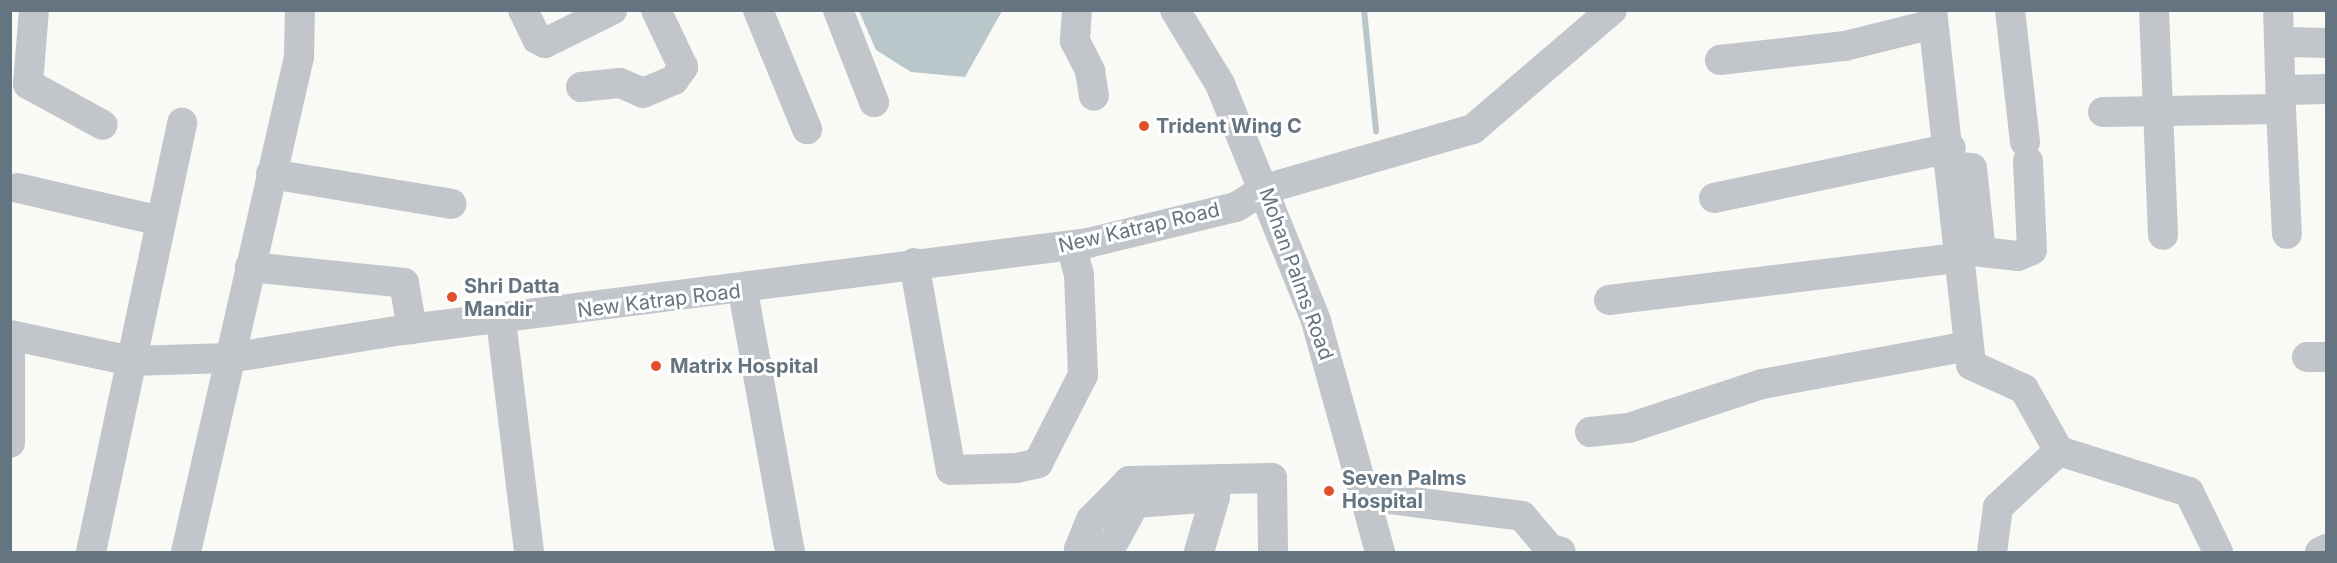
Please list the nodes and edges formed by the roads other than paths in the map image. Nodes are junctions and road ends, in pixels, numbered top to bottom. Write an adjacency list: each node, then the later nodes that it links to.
1 (34, 10): 19 (street)
2 (300, 10): 30 (street)
3 (523, 10): 4 (street)
4 (612, 10)
5 (656, 10): 18 (street)
6 (758, 10): 28 (street)
7 (838, 10): 23 (street)
8 (1077, 10): 21 (street)
9 (1175, 10): 32 (street, Mohan Palms Road)
10 (2010, 10): 29 (street)
11 (2154, 10): 24 (street)
12 (2278, 10): 15 (street)
13 (1594, 17): 32 (street, New Katrap Road)
14 (1932, 17): 17 (street); 29 (street)
15 (2281, 42): 16 (street); 22 (street)
16 (2326, 43)
17 (1720, 60)
18 (581, 87)
19 (19, 89): 27 (street)
20 (2326, 89): 22 (street)
21 (1094, 96)
22 (2282, 99): 24 (street); 36 (street)
23 (874, 102)
24 (2158, 110): 25 (street); 37 (street)
25 (2103, 112)
26 (182, 123): 35 (street)
27 (103, 125)
28 (807, 129)
29 (1951, 157): 33 (street); 39 (street)
30 (271, 174): 34 (street); 41 (street)
31 (18, 188): 35 (street)
32 (1265, 189): 38 (street, New Katrap Road); 54 (street, Mohan Palms Road)
33 (1714, 198)
34 (452, 204)
35 (161, 221): 50 (street)
36 (2287, 234)
37 (2163, 235)
38 (1071, 246): 40 (street, New Katrap Road); 40 (street)
39 (1957, 258): 43 (street); 47 (street)
40 (914, 263): 42 (street, New Katrap Road)
41 (250, 267): 45 (street); 49 (street)
42 (743, 291): 44 (street, New Katrap Road); 61 (street)
43 (1609, 300)
44 (501, 320): 45 (street, New Katrap Road); 60 (street)
45 (412, 329): 49 (street, New Katrap Road)
46 (10, 335): 50 (street, New Katrap Road)
47 (1969, 346): 51 (street); 53 (street)
48 (10, 354): 52 (street)
49 (229, 358): 50 (street, New Katrap Road); 59 (street)
50 (131, 361): 55 (street)
51 (1590, 432)
52 (10, 443)
53 (2059, 451): 66 (street); 67 (street)
54 (1366, 496): 64 (street, Mohan Palms Road); 65 (street)
55 (84, 549)
56 (2326, 549): 68 (street)
57 (1111, 550): 58 (street); 62 (street)
58 (1079, 551): 63 (street)
59 (186, 552)
60 (529, 552)
61 (790, 552)
62 (1199, 552)
63 (1273, 552)
64 (1380, 552)
65 (1561, 552)
66 (1992, 552)
67 (2218, 552)
68 (2320, 552)

